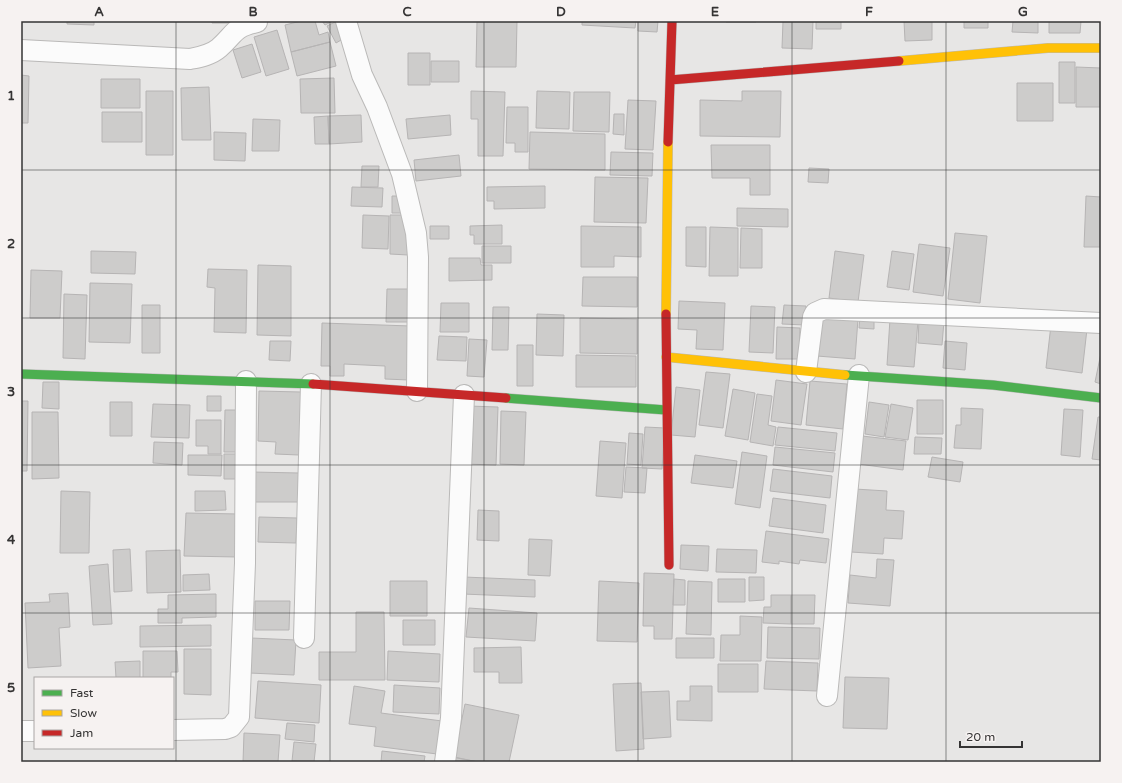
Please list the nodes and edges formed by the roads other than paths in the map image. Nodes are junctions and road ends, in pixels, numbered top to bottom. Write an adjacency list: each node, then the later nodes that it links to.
1 (346, 21): 14 (street)
2 (672, 21): 6 (street)
3 (257, 22): 5 (street)
4 (1101, 48): 6 (street)
5 (21, 50)
6 (670, 80): 8 (street)
7 (1101, 323): 9 (street)
8 (666, 357): 9 (street); 17 (street)
9 (806, 372): 11 (street)
10 (21, 374): 12 (street)
11 (860, 375): 16 (street); 20 (street)
12 (246, 381): 13 (street); 21 (street)
13 (311, 384): 14 (street); 19 (street)
14 (417, 390): 15 (street)
15 (464, 395): 17 (street); 24 (street)
16 (1101, 398)
17 (666, 410): 18 (street)
18 (669, 565)
19 (304, 638)
20 (827, 696)
21 (174, 730)
22 (21, 731): 23 (street)
23 (34, 731)
24 (445, 762)

